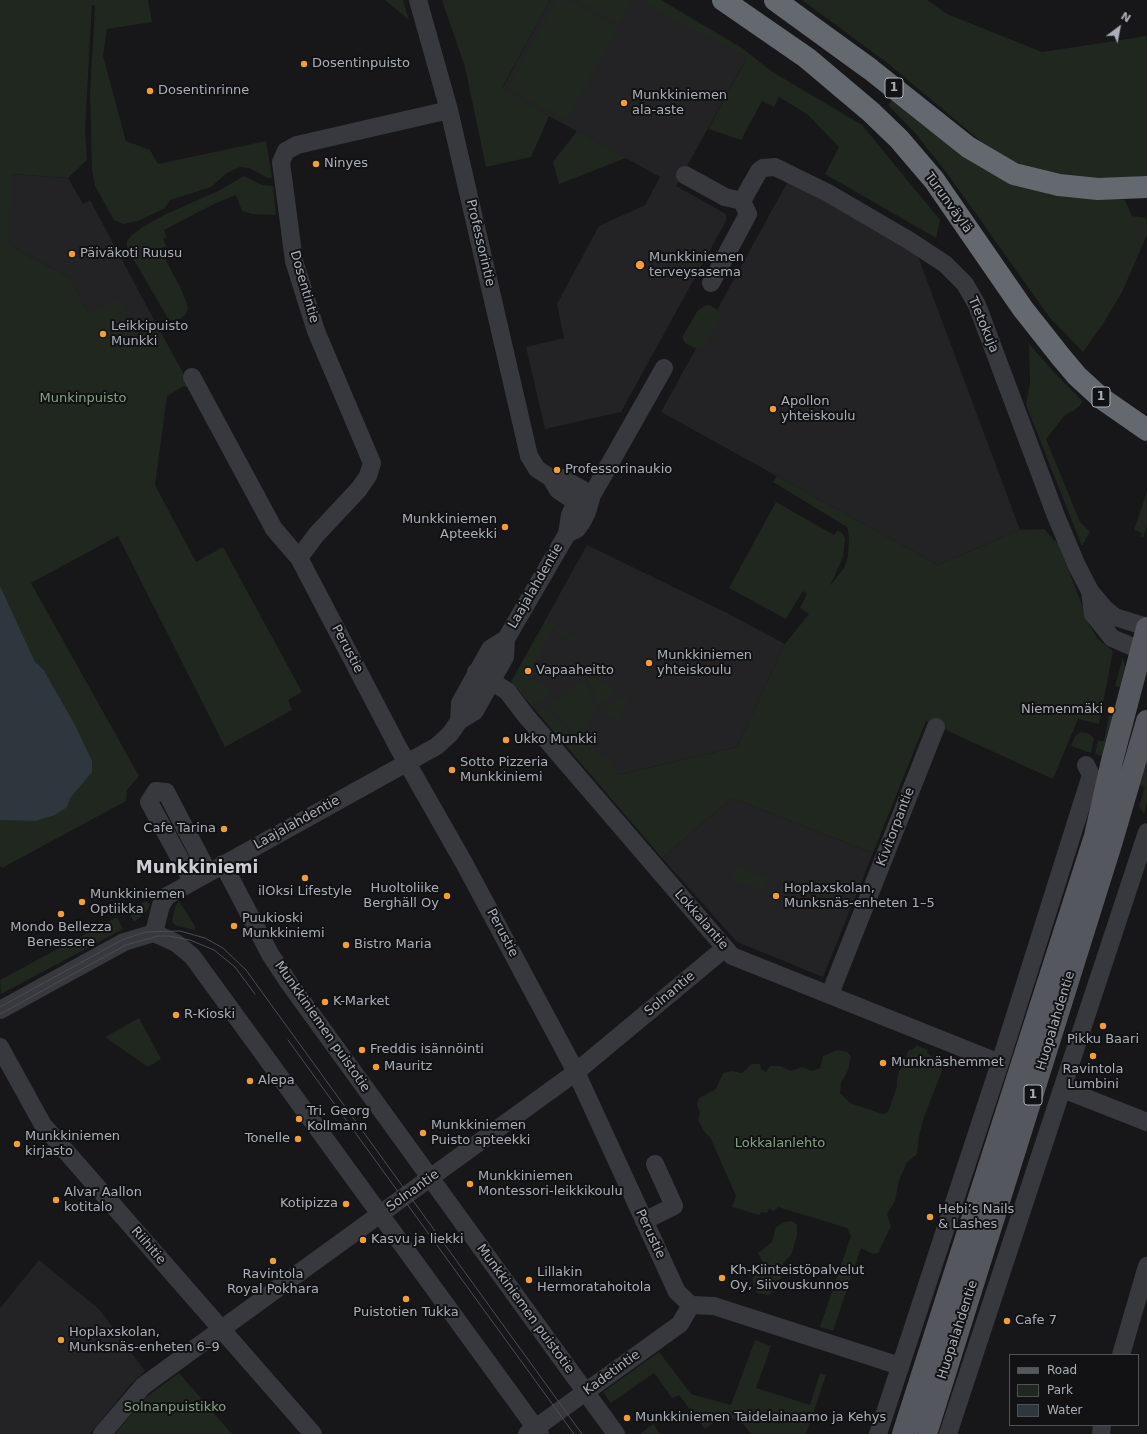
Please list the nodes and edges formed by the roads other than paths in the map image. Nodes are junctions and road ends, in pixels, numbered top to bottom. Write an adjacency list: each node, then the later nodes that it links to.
1 (418, 0): 4 (street, Professorintie)
2 (724, 0): 11 (highway, Turunväylä / 1)
3 (775, 0): 6 (highway, 1)
4 (449, 110): 12 (street, Professorintie); 13 (street, Dosentintie)
5 (685, 175): 7 (street)
6 (1147, 187)
7 (742, 201): 8 (street); 14 (street, Tietokuja)
8 (711, 283)
9 (664, 368): 12 (street, Laajalahdentie)
10 (192, 377): 13 (street, Perustie)
11 (1147, 430)
12 (584, 498): 17 (street, Laajalahdentie)
13 (299, 558): 21 (street, Perustie)
14 (1090, 591): 15 (street, Tietokuja); 16 (street, Tietokuja)
15 (1147, 628): 16 (main road, Huopalahdentie / 1)
16 (1144, 652): 20 (main road, Huopalahdentie / 1)
17 (484, 677): 21 (street, Laajalahdentie); 26 (street, Lokkalantie)
18 (1147, 721): 50 (main road, Huopalahdentie / 1)
19 (936, 727): 27 (street, Kivitorpantie)
20 (1112, 761): 30 (street); 49 (main road, Huopalahdentie / 1)
21 (407, 763): 23 (street, Laajalahdentie); 31 (street, Perustie)
22 (1147, 832): 32 (street, Huopalahdentie)
23 (216, 868): 24 (street, Laajalahdentie); 24 (street, Munkkiniemen puistotie); 35 (street, Munkkiniemen puistotie)
24 (192, 881): 25 (street, Laajalahdentie)
25 (154, 933): 28 (street); 36 (street)
26 (725, 948): 27 (street, Lokkalantie); 31 (street, Solnantie)
27 (830, 994): 30 (street, Lokkalantie)
28 (0, 1010)
29 (0, 1046): 40 (street, Riihitie)
30 (1000, 1063): 42 (street)
31 (576, 1072): 35 (street, Solnantie); 37 (street, Perustie)
32 (1063, 1089): 33 (street); 51 (street, Huopalahdentie)
33 (1147, 1122)
34 (655, 1164): 37 (street)
35 (431, 1179): 36 (street, Solnantie); 43 (street, Munkkiniemen puistotie)
36 (380, 1215): 40 (street, Solnantie); 44 (street)
37 (644, 1221): 39 (street, Perustie)
38 (1147, 1266): 41 (street)
39 (690, 1305): 42 (street); 43 (street, Kadetintie)
40 (221, 1330): 45 (street, Solnantie); 46 (street, Riihitie)
41 (1121, 1354)
42 (900, 1366): 48 (street)
43 (586, 1392): 44 (street, Kadetintie); 47 (street, Munkkiniemen puistotie)
44 (534, 1432)
45 (102, 1434)
46 (313, 1434)
47 (616, 1434)
48 (878, 1434)
49 (903, 1434)
50 (926, 1434)
51 (948, 1434)

